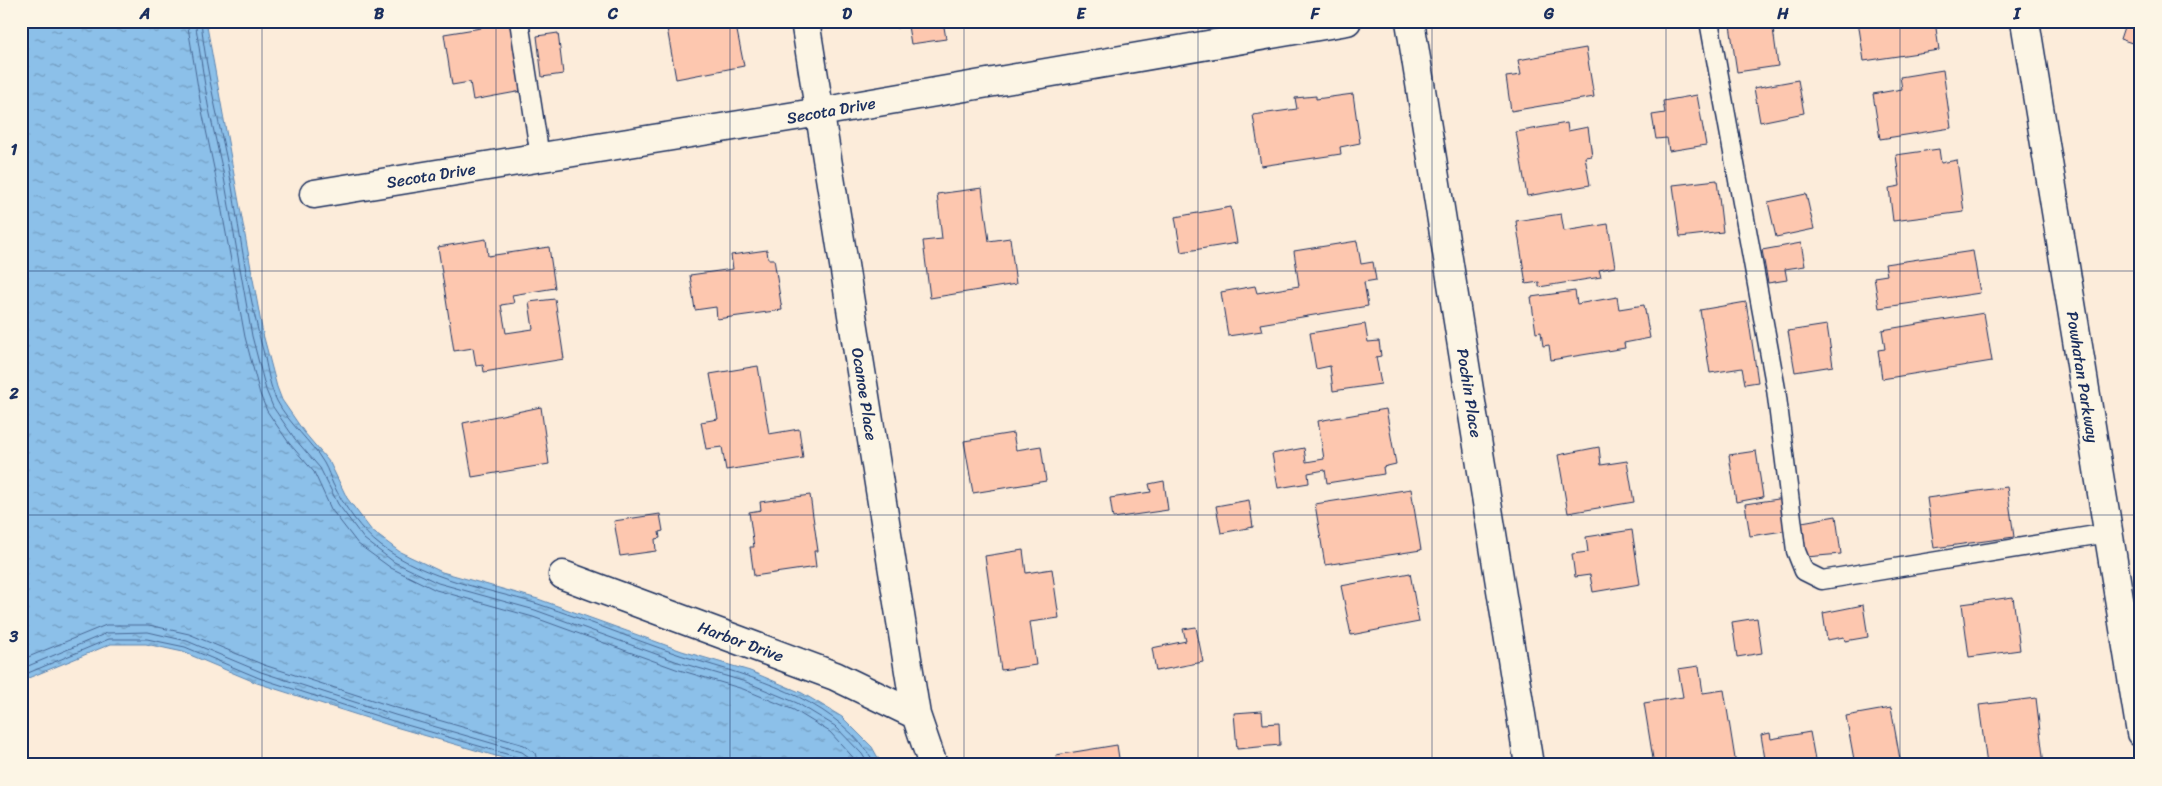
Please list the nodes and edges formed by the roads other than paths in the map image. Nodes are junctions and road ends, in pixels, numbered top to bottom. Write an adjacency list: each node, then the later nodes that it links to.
1 (519, 21): 8 (lane)
2 (805, 21): 7 (street, Ocanoe Place)
3 (1347, 21): 7 (street, Secota Drive)
4 (1410, 21): 15 (street, Pochin Place)
5 (1710, 21): 10 (lane)
6 (2025, 21): 10 (street, Powhatan Parkway)
7 (820, 112): 8 (street, Secota Drive); 12 (street, Ocanoe Place)
8 (540, 157): 9 (street, Secota Drive)
9 (314, 194)
10 (2108, 533): 13 (street, Powhatan Parkway)
11 (563, 575): 12 (street, Harbor Drive)
12 (916, 715): 14 (street, Ocanoe Place)
13 (2141, 733)
14 (933, 765)
15 (1529, 765)

